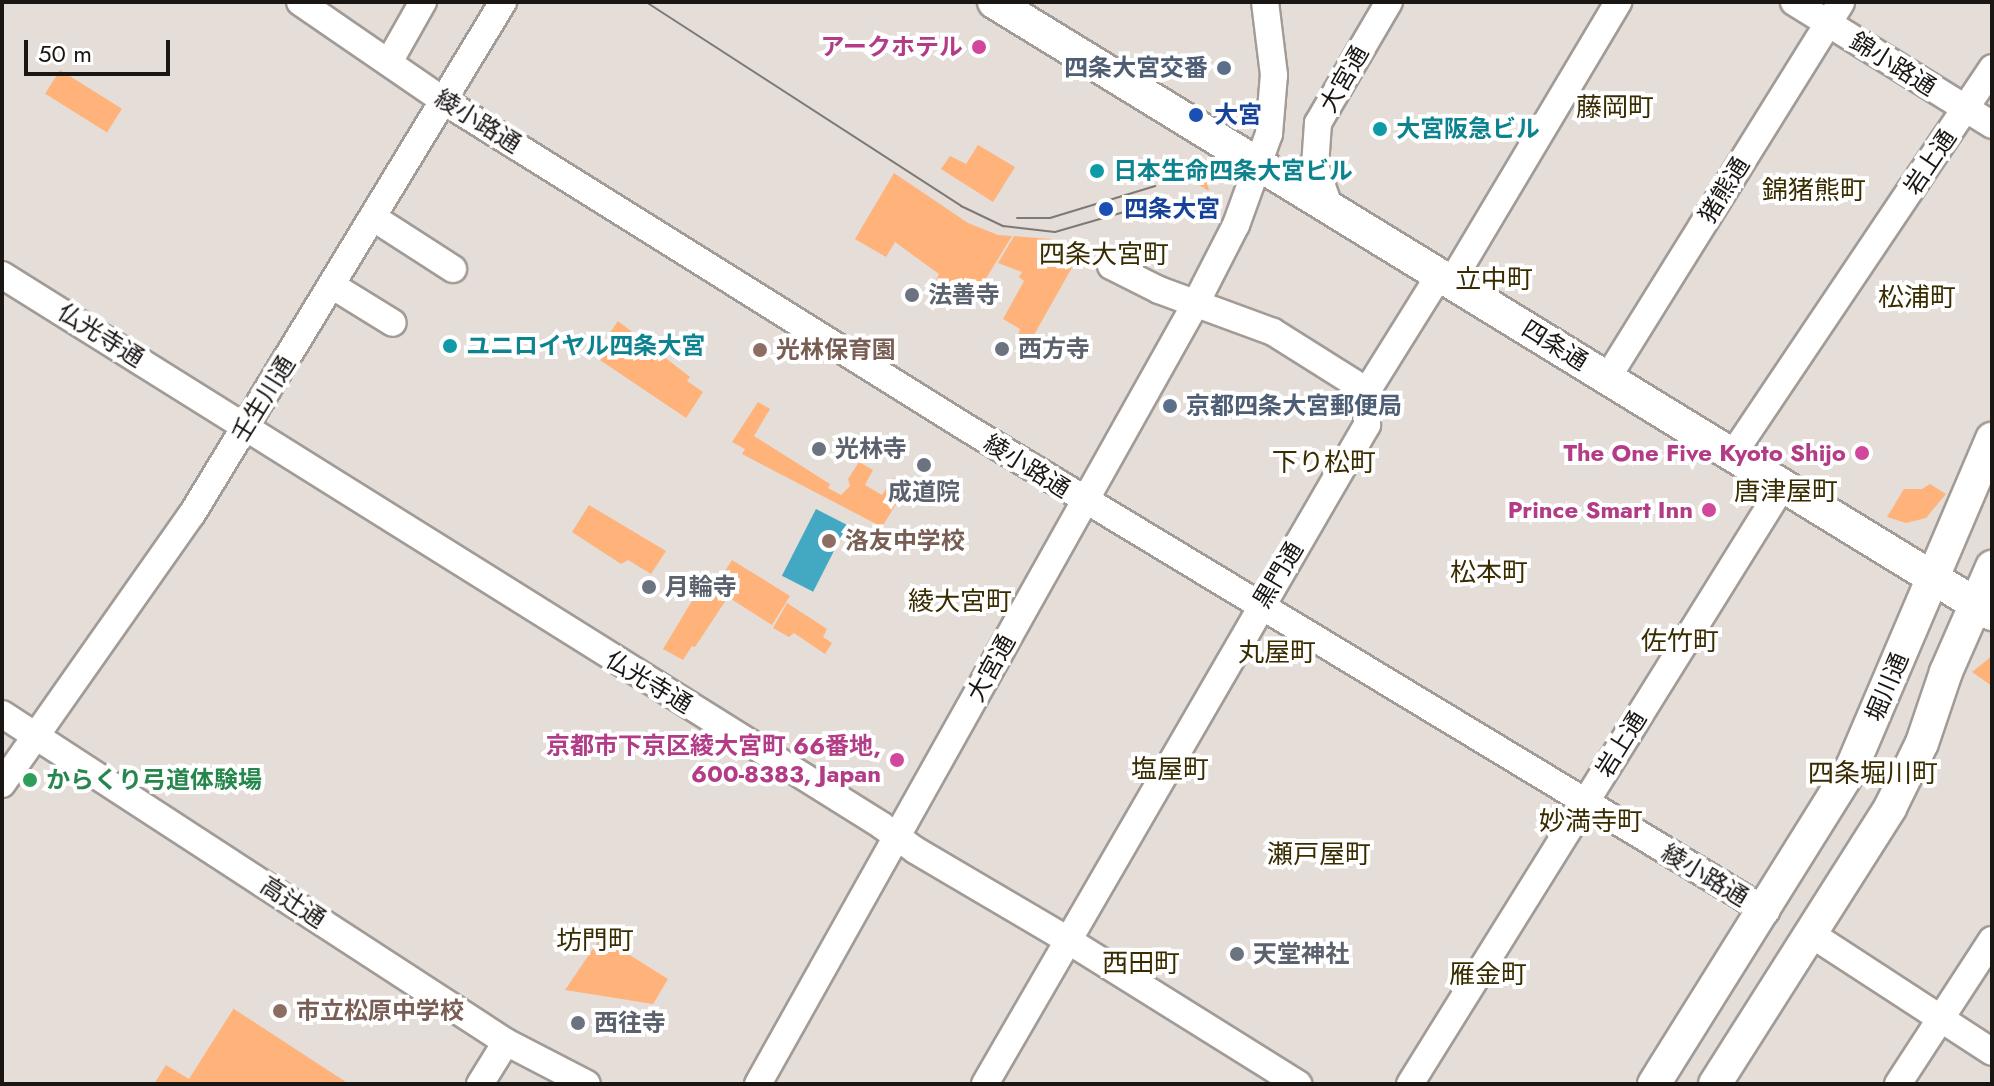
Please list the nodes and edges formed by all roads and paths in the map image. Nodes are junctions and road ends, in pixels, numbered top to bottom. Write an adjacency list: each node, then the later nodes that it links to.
1 (300, 2): 10 (street, 綾小路通)
2 (423, 2): 10 (street)
3 (503, 2): 12 (street, 壬生川通)
4 (994, 2): 15 (main road, 四条通)
5 (1265, 2): 15 (street, 大宮通)
6 (1389, 2): 16 (street, 大宮通)
7 (1618, 2): 21 (street)
8 (1794, 2): 9 (street, 錦小路通)
9 (1834, 13): 13 (street, 錦小路通); 25 (street, 猪熊通)
10 (389, 62): 12 (street, 綾小路通)
11 (1992, 68): 13 (street, 岩上通)
12 (444, 101): 17 (street, 壬生川通); 31 (street, 綾小路通)
13 (1966, 109): 14 (street, 錦小路通); 29 (street, 岩上通)
14 (1992, 125)
15 (1258, 162): 16 (main road, 四条通); 23 (street, 大宮通)
16 (1329, 206): 21 (main road, 四条通)
17 (374, 218): 19 (street); 22 (street, 壬生川通)
18 (1111, 266): 23 (street)
19 (453, 269)
20 (2, 275): 27 (street, 仏光寺通)
21 (1446, 278): 25 (main road, 四条通); 26 (street)
22 (333, 286): 24 (street); 27 (street, 壬生川通)
23 (1196, 303): 26 (street); 31 (street, 大宮通)
24 (393, 323)
25 (1608, 377): 29 (main road, 四条通)
26 (1367, 391): 34 (street, 黒門通)
27 (246, 427): 37 (street, 壬生川通); 40 (street, 仏光寺通)
28 (1992, 439): 33 (main road, 堀川通)
29 (1733, 454): 30 (main road, 四条通)
30 (1783, 485): 33 (main road, 四条通); 39 (street, 岩上通)
31 (1084, 501): 34 (street, 綾小路通); 40 (street, 大宮通)
32 (1992, 567): 35 (main road, 堀川通)
33 (1934, 578): 35 (main road, 四条通); 41 (main road, 堀川通)
34 (1259, 606): 39 (street, 綾小路通); 43 (street, 黒門通)
35 (1984, 609): 42 (main road, 堀川通)
36 (2, 714): 37 (street, 高辻通)
37 (35, 735): 38 (street, 壬生川通); 46 (street, 高辻通)
38 (2, 784)
39 (1586, 805): 41 (street, 綾小路通); 53 (street, 岩上通)
40 (897, 837): 43 (street, 仏光寺通); 50 (street, 大宮通)
41 (1766, 911): 54 (main road, 堀川通)
42 (1811, 934): 45 (street); 55 (main road, 堀川通)
43 (1066, 939): 51 (street, 黒門通); 52 (street, 仏光寺通)
44 (1992, 940): 45 (street)
45 (1941, 1018): 47 (street); 56 (street)
46 (506, 1042): 48 (street); 49 (street, 高辻通)
47 (1992, 1052)
48 (480, 1084)
49 (587, 1084)
50 (758, 1084)
51 (985, 1084)
52 (1298, 1084)
53 (1410, 1084)
54 (1654, 1084)
55 (1715, 1084)
56 (1898, 1084)

